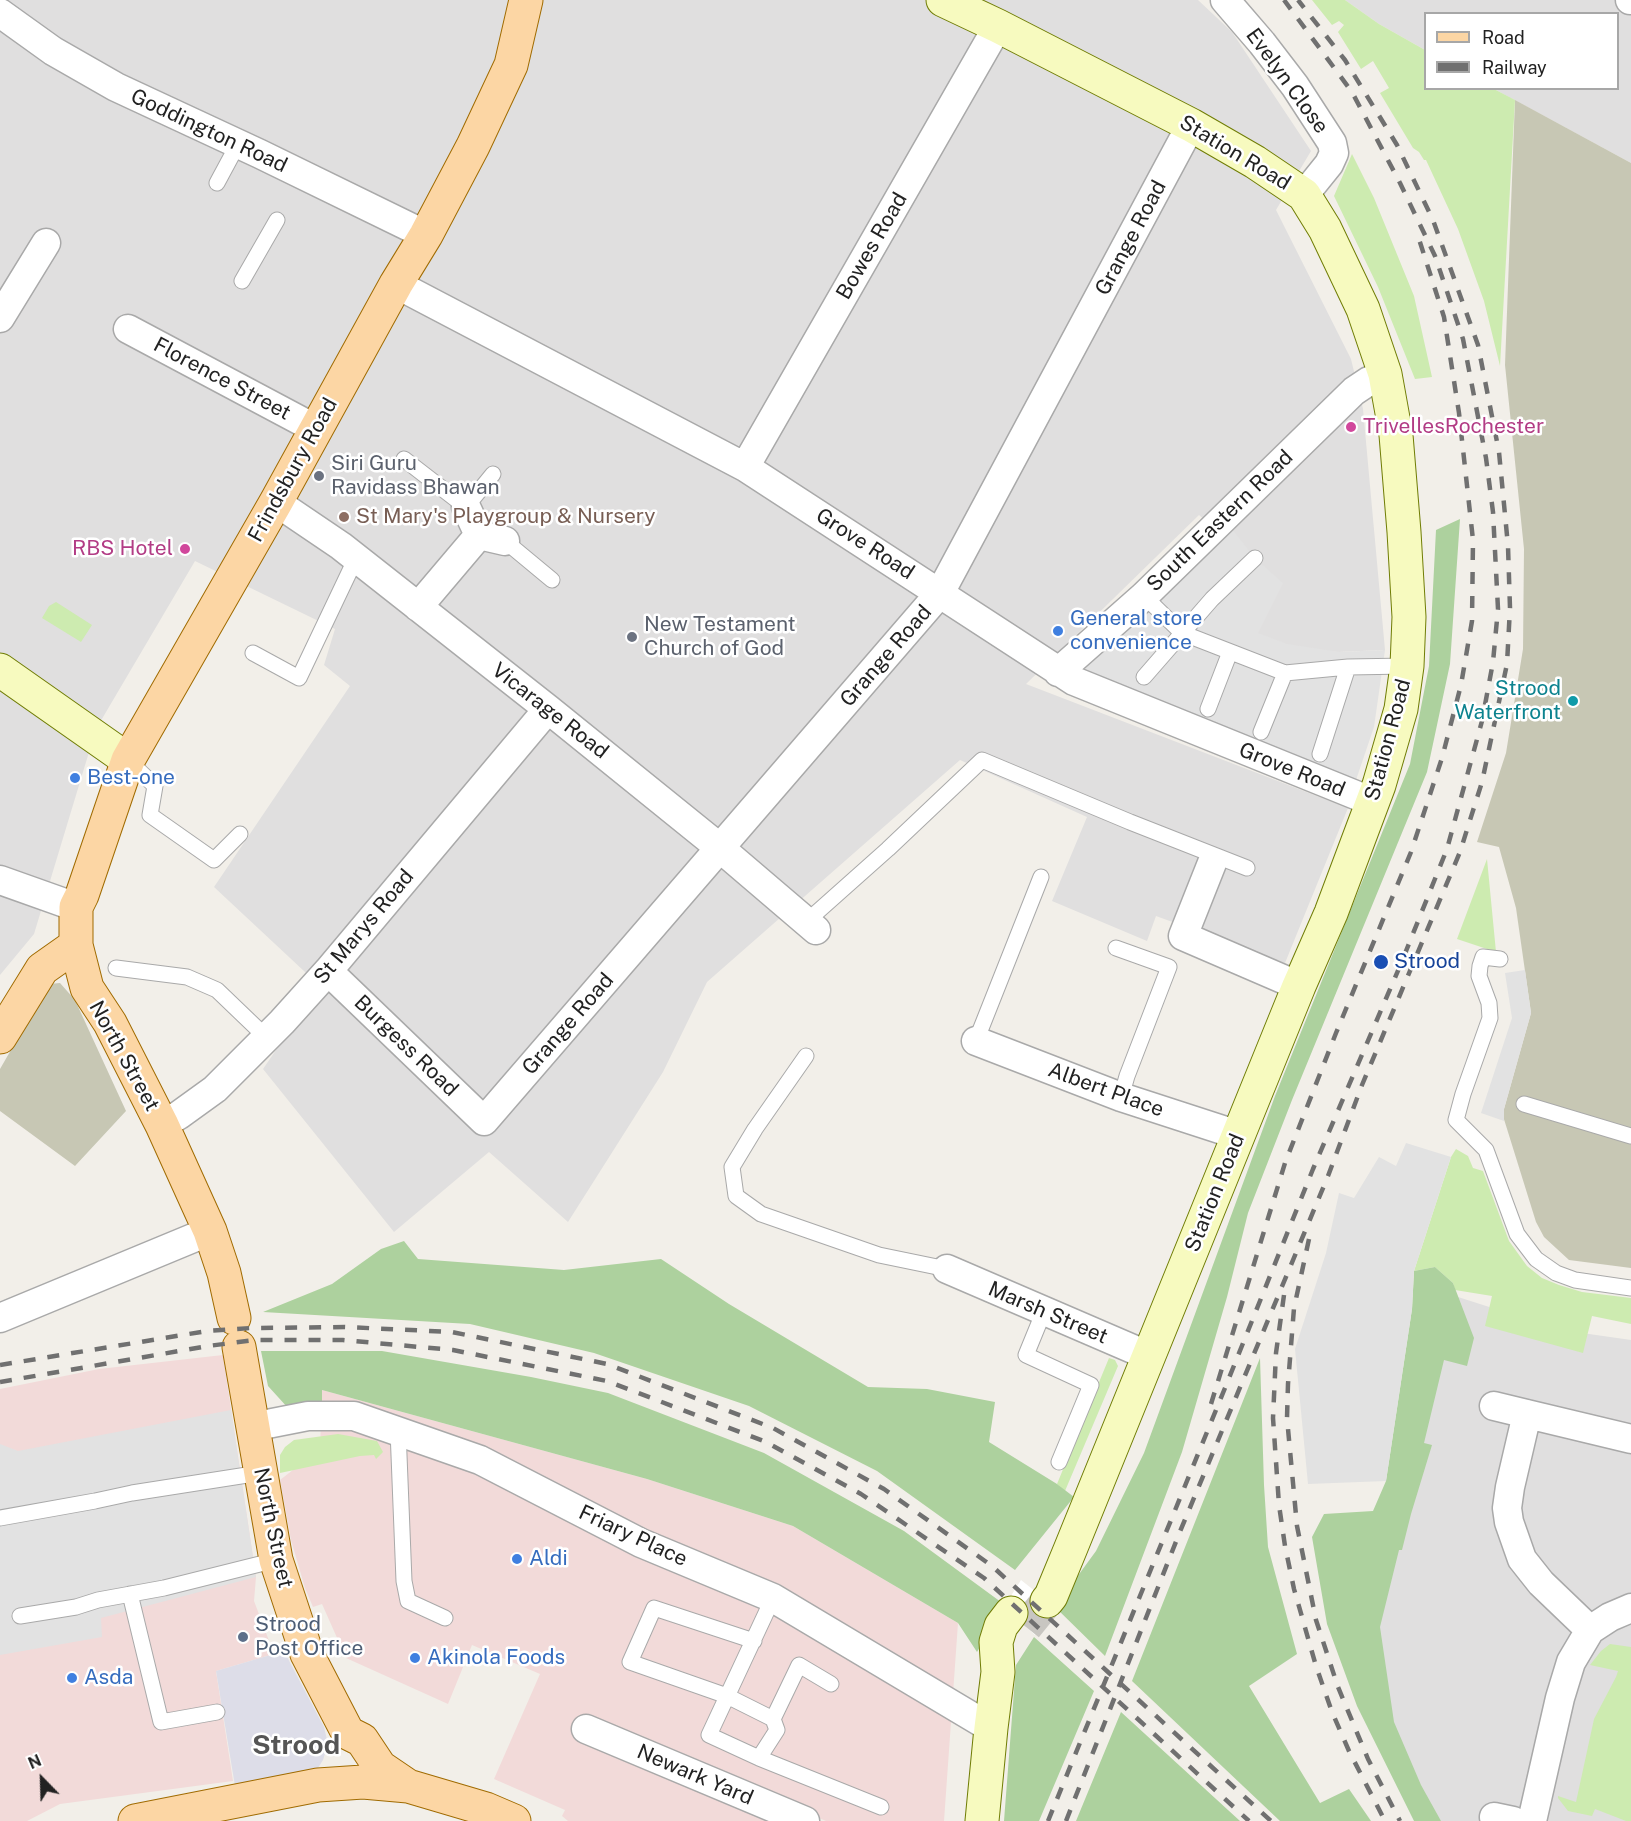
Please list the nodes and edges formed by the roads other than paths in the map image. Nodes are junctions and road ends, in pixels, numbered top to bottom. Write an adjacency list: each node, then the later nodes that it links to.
1 (526, 0): 11 (main road, Frindsbury Road)
2 (942, 0): 5 (main road, Station Road)
3 (1225, 0): 9 (street, Evelyn Close)
4 (0, 13): 7 (street, Goddington Road)
5 (998, 26): 6 (main road, Station Road); 20 (street, Bowes Road)
6 (1191, 125): 9 (main road, Station Road); 28 (street, Grange Road)
7 (238, 144): 8 (lane); 11 (street, Goddington Road)
8 (217, 183)
9 (1304, 195): 17 (main road, Station Road)
10 (276, 220): 13 (lane)
11 (426, 235): 14 (main road, Frindsbury Road)
12 (46, 243): 15 (street)
13 (242, 281)
14 (396, 284): 18 (main road, Frindsbury Road); 20 (street, Grove Road)
15 (0, 318)
16 (128, 329): 18 (street, Florence Street)
17 (1385, 374): 29 (street, South Eastern Road); 34 (main road, Station Road)
18 (316, 429): 22 (main road, Frindsbury Road)
19 (404, 459): 23 (lane)
20 (746, 467): 28 (street, Grove Road)
21 (493, 474): 23 (lane)
22 (276, 502): 25 (street, Vicarage Road); 44 (main road, Frindsbury Road)
23 (466, 507): 24 (street)
24 (492, 538): 27 (lane); 30 (street)
25 (356, 558): 30 (street, Vicarage Road); 33 (lane)
26 (1255, 558): 31 (lane)
27 (552, 580)
28 (940, 593): 37 (street, Grove Road); 47 (street, Grange Road)
29 (1153, 606): 31 (lane); 37 (street, South Eastern Road)
30 (417, 607): 40 (street, Vicarage Road)
31 (1182, 633): 32 (lane); 39 (lane)
32 (1230, 652): 38 (lane); 41 (lane)
33 (253, 653)
34 (1407, 666): 35 (lane); 45 (main road, Station Road)
35 (1348, 667): 38 (lane); 43 (lane)
36 (0, 670): 44 (main road)
37 (1058, 672): 45 (street, Grove Road)
38 (1285, 673): 42 (lane)
39 (1144, 677)
40 (548, 709): 47 (street, Vicarage Road); 58 (street, St Marys Road)
41 (1208, 709)
42 (1261, 732)
43 (1320, 754)
44 (128, 760): 46 (lane); 52 (main road, Frindsbury Road)
45 (1373, 802): 59 (main road, Station Road)
46 (240, 834)
47 (720, 848): 53 (street, Vicarage Road); 66 (street, Grange Road)
48 (1212, 863): 59 (street)
49 (1247, 868): 53 (lane)
50 (1041, 877): 62 (lane)
51 (0, 880): 52 (street)
52 (76, 907): 54 (main road, Frindsbury Road)
53 (811, 926)
54 (76, 945): 60 (main road); 67 (main road, North Street)
55 (1116, 948): 64 (lane)
56 (1500, 959): 72 (lane)
57 (116, 968): 61 (lane)
58 (328, 971): 61 (street, St Marys Road); 66 (street, Burgess Road)
59 (1299, 986): 68 (main road, Station Road)
60 (0, 1037)
61 (267, 1038): 67 (street, St Marys Road)
62 (976, 1041): 64 (street, Albert Place)
63 (806, 1056): 71 (lane)
64 (1121, 1097): 68 (street, Albert Place)
65 (1524, 1104): 69 (lane)
66 (484, 1120)
67 (162, 1125): 70 (main road, North Street)
68 (1238, 1136): 75 (main road, Station Road)
69 (1631, 1136)
70 (210, 1231): 74 (street); 78 (main road, North Street)
71 (947, 1269): 73 (street, Marsh Street)
72 (1631, 1288)
73 (1044, 1311): 75 (street, Marsh Street); 81 (lane)
74 (0, 1318)
75 (1149, 1356): 86 (main road, Station Road)
76 (1491, 1406): 77 (street)
77 (1527, 1414): 80 (street); 92 (street)
78 (252, 1427): 79 (street, Friary Place); 82 (main road, North Street)
79 (398, 1430): 87 (street, Friary Place); 90 (lane)
80 (1631, 1439)
81 (1059, 1462)
82 (260, 1473): 83 (lane); 84 (main road, North Street)
83 (3, 1517)
84 (276, 1560): 85 (lane); 100 (main road, North Street)
85 (130, 1594): 89 (lane); 96 (lane)
86 (1038, 1594)
87 (773, 1598): 93 (lane); 98 (street, Friary Place)
88 (1631, 1608): 92 (street)
89 (20, 1616)
90 (446, 1618)
91 (1018, 1620): 98 (main road)
92 (1590, 1630): 109 (street)
93 (754, 1641): 95 (lane); 95 (lane)
94 (831, 1684): 97 (lane)
95 (728, 1696): 97 (lane); 101 (lane)
96 (218, 1712)
97 (773, 1719): 101 (lane)
98 (991, 1728): 108 (main road)
99 (586, 1729): 107 (street, Newark Yard)
100 (348, 1733): 102 (main road); 103 (main road, North Street)
101 (759, 1758): 104 (lane)
102 (318, 1785): 103 (main road); 105 (main road)
103 (408, 1785): 106 (main road)
104 (881, 1807)
105 (135, 1821)
106 (514, 1821)
107 (805, 1821)
108 (982, 1821)
109 (1532, 1821)

